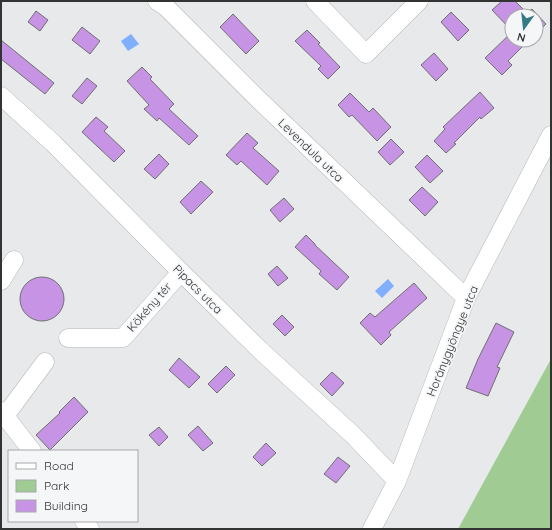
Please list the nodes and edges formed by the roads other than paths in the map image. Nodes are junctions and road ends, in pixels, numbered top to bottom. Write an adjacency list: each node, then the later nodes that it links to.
1 (157, 1): 9 (street, Levendula utca)
2 (314, 1): 3 (street)
3 (419, 1)
4 (1, 96): 7 (street, Pipacs utca)
5 (551, 135): 9 (street, Horánygyöngye utca)
6 (14, 260): 8 (street)
7 (181, 272): 10 (street, Kökény tér); 14 (street, Pipacs utca)
8 (1, 281)
9 (466, 298): 14 (street, Horánygyöngye utca)
10 (68, 338)
11 (45, 362): 12 (street)
12 (3, 414): 13 (street)
13 (31, 450)
14 (396, 481): 15 (street, Horánygyöngye utca)
15 (372, 529)

